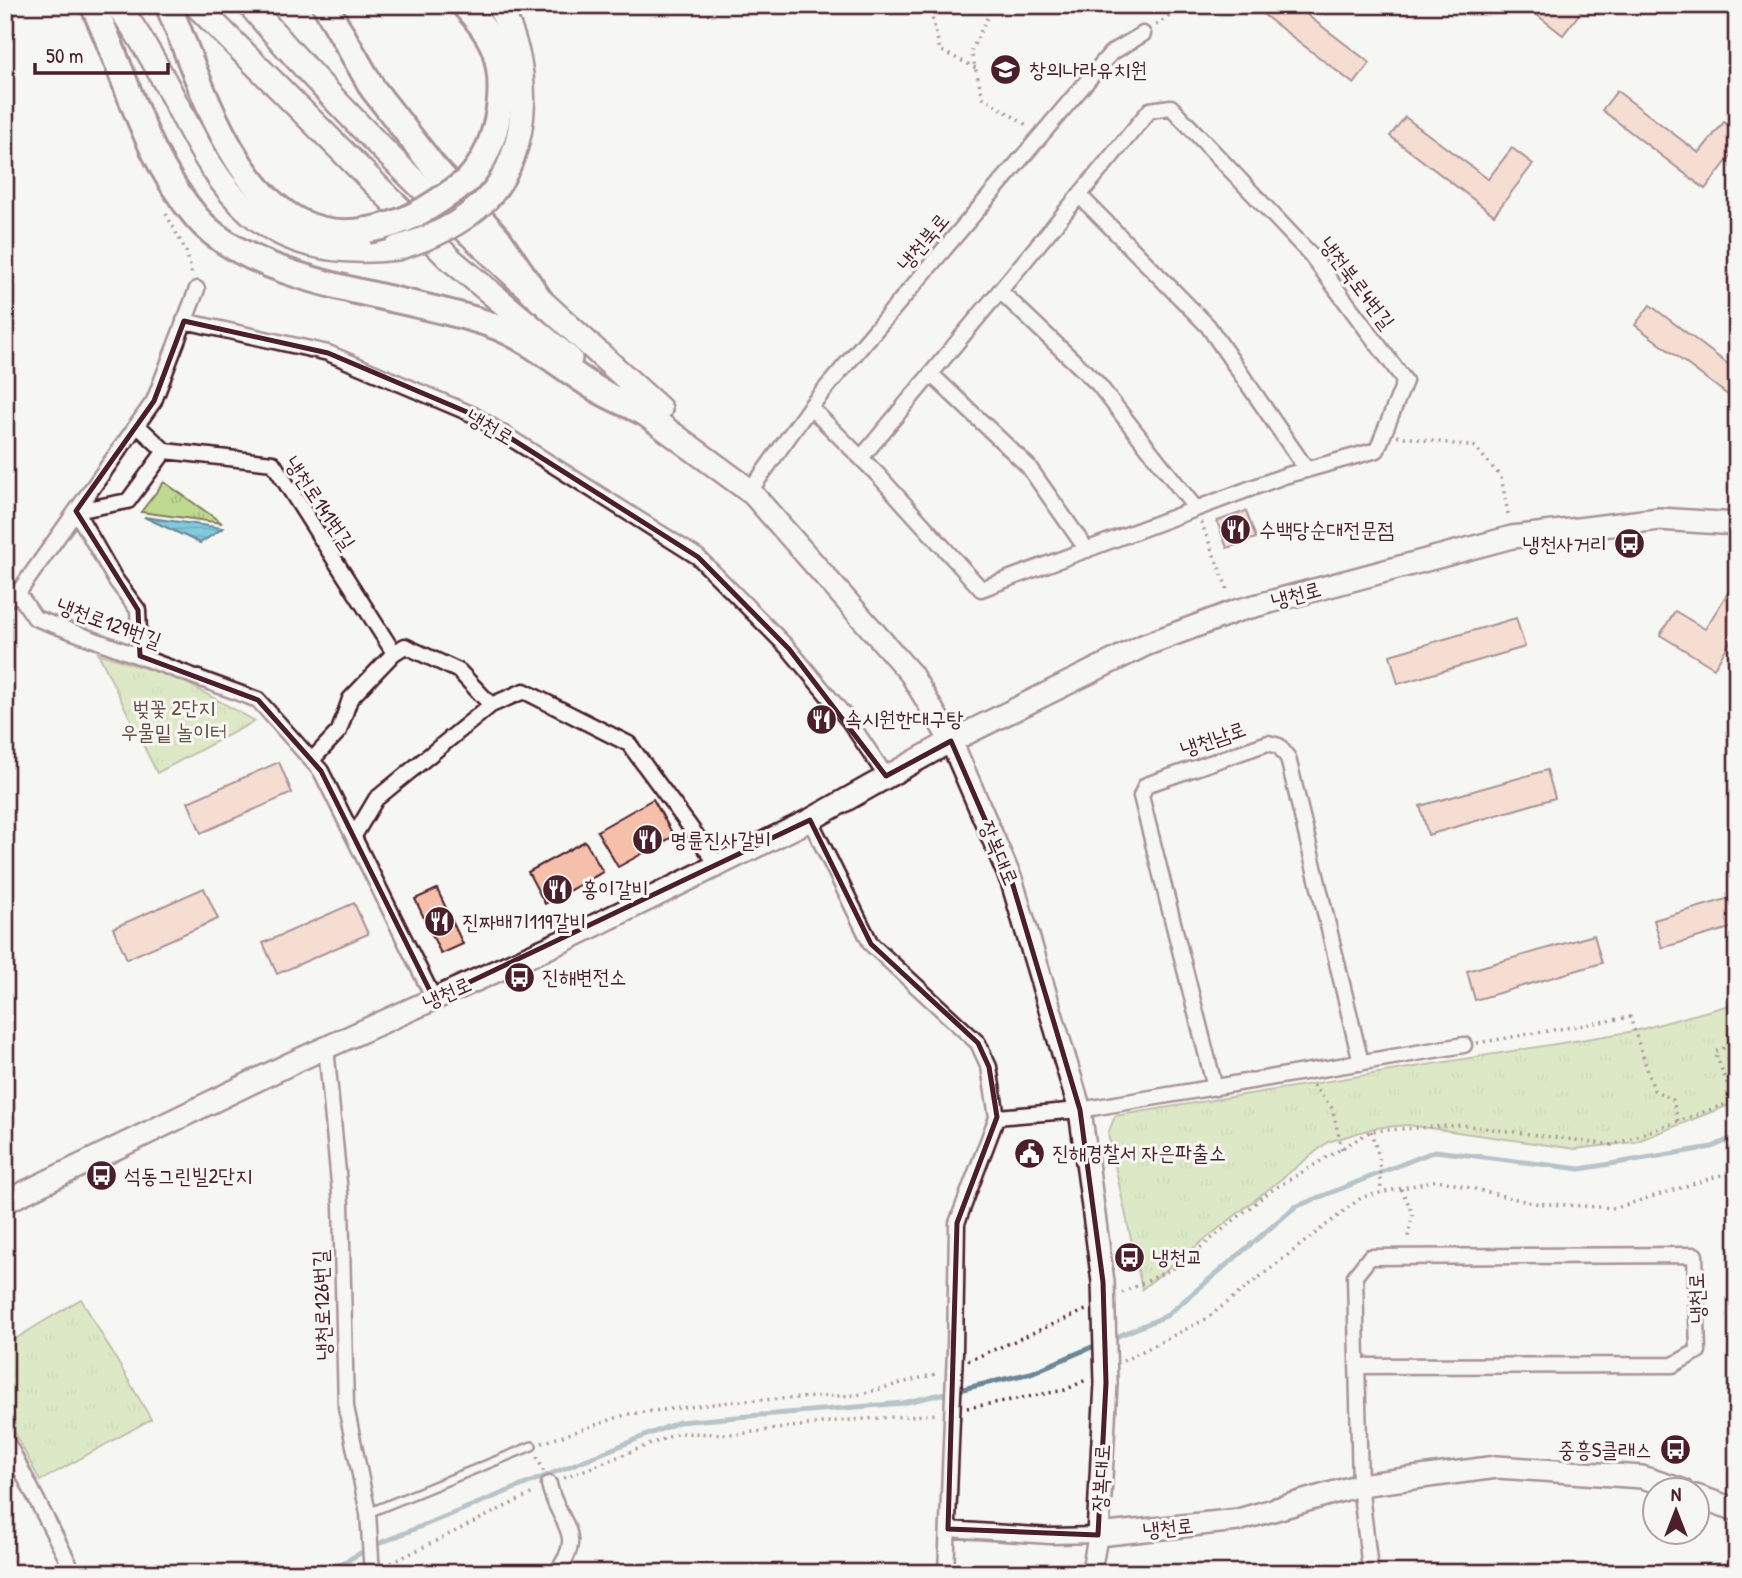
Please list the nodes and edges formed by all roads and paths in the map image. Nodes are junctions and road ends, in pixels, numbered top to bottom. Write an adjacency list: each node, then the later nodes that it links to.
1 (93, 5): 22 (highway)
2 (117, 5): 8 (main road, bridge)
3 (168, 5): 7 (highway, bridge)
4 (196, 5): 22 (main road)
5 (250, 5): 18 (main road)
6 (325, 5): 18 (highway)
7 (464, 5)
8 (498, 5)
9 (929, 5): 13 (path)
10 (993, 5): 13 (path)
11 (1186, 5): 12 (path)
12 (1143, 34): 14 (street, 냉천북로)
13 (975, 68): 14 (path)
14 (1042, 134): 21 (street, 냉천북로)
15 (1079, 195): 17 (street); 24 (street, 냉천북로4번길); 27 (street)
16 (197, 289): 19 (street, 냉천로129번길)
17 (1000, 291): 20 (street); 29 (street)
18 (540, 300): 28 (main road)
19 (184, 321): 23 (street, 냉천로129번길); 41 (street, 냉천로)
20 (931, 374): 26 (street); 33 (street)
21 (810, 407): 26 (street, 냉천북로4번길); 28 (street, 냉천북로)
22 (643, 412): 28 (main road)
23 (137, 425): 25 (street); 30 (street, 냉천로129번길)
24 (1383, 434): 27 (street, 냉천북로4번길); 32 (path)
25 (165, 450): 30 (street); 36 (street, 냉천로141번길)
26 (861, 458): 33 (street, 냉천북로4번길)
27 (1307, 470): 29 (street, 냉천북로4번길)
28 (750, 491): 39 (main road, 장복대로)
29 (1196, 509): 33 (street, 냉천북로4번길); 35 (path)
30 (76, 511): 34 (street, 냉천로129번길); 37 (street)
31 (1737, 524): 32 (main road, 냉천로)
32 (1512, 537): 35 (main road, 냉천로)
33 (1087, 550)
34 (11, 597): 37 (street, 냉천로129번길)
35 (1236, 611): 39 (main road, 냉천로)
36 (399, 650): 38 (street); 40 (street)
37 (140, 656): 40 (street, 냉천로129번길)
38 (491, 705): 43 (street); 44 (street)
39 (951, 741): 41 (main road, 냉천로); 54 (main road, 장복대로)
40 (312, 761): 43 (street, 냉천로129번길)
41 (886, 776): 42 (main road, 냉천로)
42 (810, 820): 44 (main road, 냉천로); 55 (street)
43 (354, 836): 45 (street, 냉천로129번길)
44 (718, 865): 45 (main road, 냉천로)
45 (434, 999): 48 (main road, 냉천로)
46 (1737, 1042): 52 (path)
47 (1464, 1045): 49 (street); 56 (path)
48 (326, 1048): 63 (main road, 냉천로); 76 (street, 냉천로126번길)
49 (1361, 1063): 50 (street); 51 (street, 냉천남로)
50 (1303, 1072): 51 (street); 58 (path)
51 (1215, 1088): 54 (street)
52 (1736, 1101): 53 (path); 56 (path)
53 (1737, 1109)
54 (1080, 1110): 55 (street); 66 (main road, 장복대로, bridge)
55 (997, 1117): 68 (street, bridge)
56 (1678, 1121): 57 (path)
57 (1371, 1131): 58 (path); 62 (path)
58 (1342, 1149): 61 (path)
59 (1737, 1170): 60 (path)
60 (1401, 1189): 62 (path); 64 (path)
61 (1269, 1192)
62 (1381, 1193): 66 (path)
63 (5, 1202)
64 (1403, 1257): 65 (street, 냉천로); 65 (street, 냉천로)
65 (1357, 1366): 73 (street, 냉천로)
66 (1106, 1374): 68 (path); 78 (main road, 장복대로)
67 (924, 1379): 70 (path)
68 (950, 1414): 72 (path); 77 (street)
69 (5, 1438): 80 (street)
70 (532, 1446): 76 (lane)
71 (1640, 1477): 73 (main road, 냉천로)
72 (549, 1484): 79 (path); 81 (street)
73 (1360, 1485): 78 (main road, 냉천로); 84 (street)
74 (1710, 1501): 75 (main road)
75 (1737, 1510)
76 (368, 1513): 79 (street, 냉천로126번길)
77 (948, 1529): 78 (street); 82 (street)
78 (1098, 1535): 83 (street, 장복대로)
79 (371, 1569)
80 (74, 1573)
81 (556, 1573)
82 (946, 1573)
83 (1091, 1573)
84 (1368, 1573)

